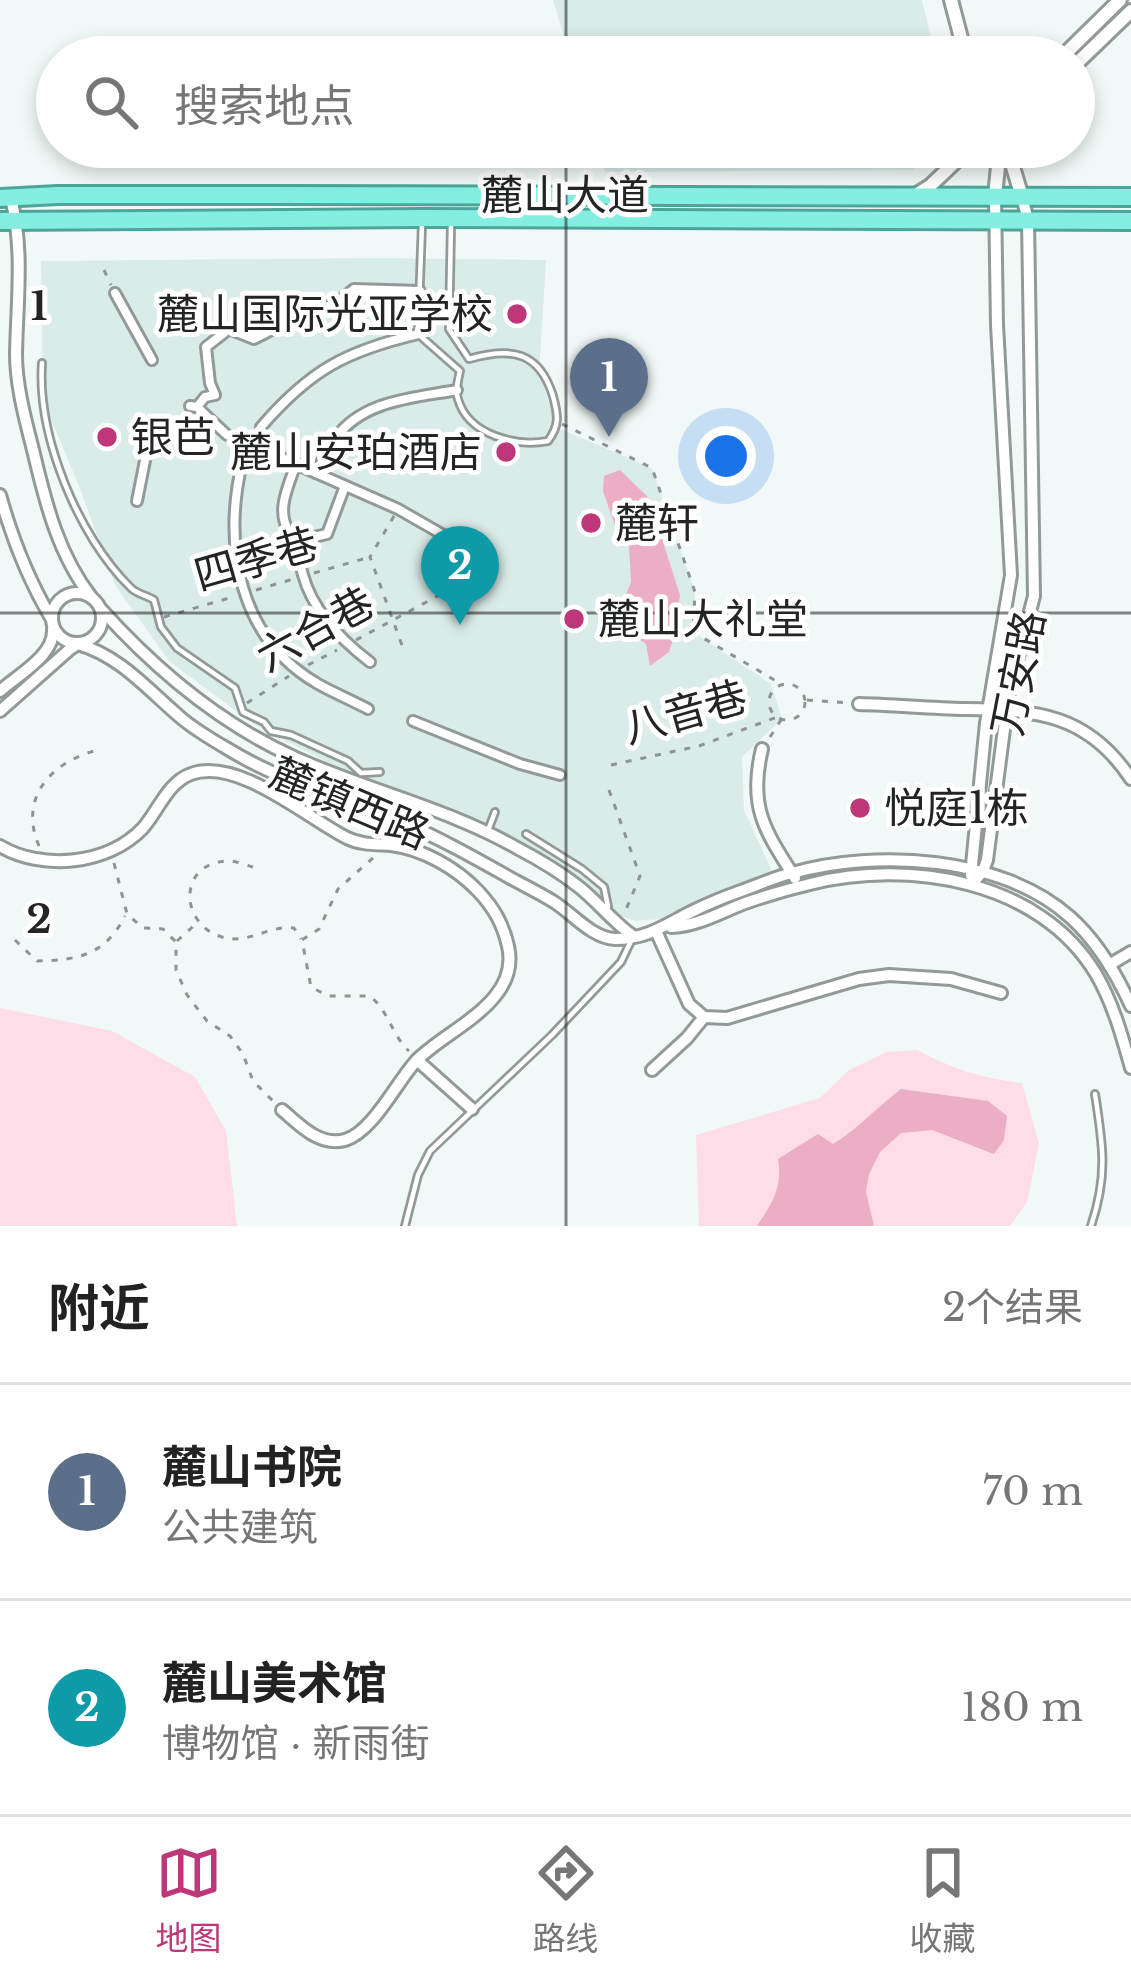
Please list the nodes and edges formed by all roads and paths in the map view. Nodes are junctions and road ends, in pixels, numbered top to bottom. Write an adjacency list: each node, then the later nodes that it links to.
1 (951, 0): 4 (street)
2 (1120, 0): 5 (street)
3 (1131, 11): 6 (street)
4 (960, 36)
5 (1083, 36)
6 (1095, 46)
7 (949, 168): 10 (street)
8 (998, 168): 11 (street)
9 (1013, 168): 12 (street)
10 (914, 196): 11 (highway, 麓山大道); 14 (highway, 麓山大道)
11 (995, 196): 12 (highway, 麓山大道); 18 (street, 万安路)
12 (1022, 196): 13 (highway, 麓山大道); 19 (street, 万安路)
13 (1131, 197)
14 (5, 198): 17 (street)
15 (422, 218): 16 (highway, 麓山大道); 17 (highway, 麓山大道); 22 (lane)
16 (451, 218): 18 (highway, 麓山大道); 27 (lane)
17 (8, 220): 45 (street)
18 (994, 220): 19 (highway, 麓山大道); 61 (street, 万安路)
19 (1028, 220): 20 (highway, 麓山大道); 62 (street, 万安路)
20 (1131, 220)
21 (104, 270): 23 (path)
22 (420, 291): 24 (lane); 31 (street)
23 (115, 293): 25 (street)
24 (418, 334): 27 (lane); 30 (street)
25 (152, 360)
26 (42, 363): 47 (lane)
27 (457, 390): 35 (street)
28 (561, 423): 55 (path)
29 (152, 425): 38 (street)
30 (261, 427)
31 (227, 435)
32 (266, 452): 34 (street)
33 (242, 463): 44 (street)
34 (296, 464): 35 (street); 40 (street)
35 (316, 473): 36 (street)
36 (345, 486): 39 (street); 40 (street)
37 (0, 495): 49 (street)
38 (137, 501)
39 (398, 509): 41 (path); 42 (street)
40 (297, 535): 43 (street)
41 (370, 557): 43 (path, 四季巷); 48 (path)
42 (485, 566): 48 (path, 六合巷)
43 (303, 576): 44 (path, 四季巷); 51 (street)
44 (243, 594): 47 (path, 四季巷); 54 (street)
45 (92, 598): 46 (street); 49 (street)
46 (100, 609): 50 (street); 74 (street)
47 (158, 619): 59 (lane)
48 (393, 620): 51 (path, 六合巷); 52 (path)
49 (52, 622): 50 (street); 56 (street)
50 (78, 644): 63 (street); 90 (street, 麓镇西路)
51 (347, 644): 53 (street); 54 (path, 六合巷)
52 (404, 648)
53 (370, 662)
54 (299, 670): 59 (path, 六合巷); 60 (street)
55 (783, 685): 57 (path); 64 (path)
56 (0, 691)
57 (805, 700): 58 (path); 64 (path)
58 (860, 704): 61 (street)
59 (240, 707): 69 (lane)
60 (368, 709)
61 (990, 709): 62 (street); 81 (street, 万安路)
62 (1007, 710): 71 (street); 81 (street, 万安路)
63 (0, 711)
64 (779, 718): 67 (path); 68 (path, 八音巷)
65 (413, 722): 70 (street)
66 (102, 749): 79 (path)
67 (762, 749): 82 (street)
68 (611, 765)
69 (380, 772)
70 (560, 775)
71 (1131, 779)
72 (609, 790): 88 (path)
73 (495, 812): 74 (lane)
74 (487, 833): 85 (street)
75 (526, 834): 85 (lane)
76 (377, 844): 78 (street); 92 (path); 100 (street)
77 (0, 846): 79 (street)
78 (110, 849): 79 (street); 86 (path)
79 (48, 863)
80 (254, 867): 87 (path)
81 (976, 870): 82 (street); 83 (street); 95 (street)
82 (791, 873): 84 (street); 89 (street)
83 (972, 884): 84 (street); 96 (street)
84 (800, 886): 89 (street)
85 (607, 913): 88 (street)
86 (127, 914): 91 (path); 93 (path)
87 (198, 922): 92 (path); 93 (path)
88 (620, 926): 90 (street)
89 (662, 929): 90 (street); 99 (street)
90 (633, 936): 105 (lane)
91 (15, 940)
92 (302, 940): 100 (path)
93 (176, 942): 104 (path)
94 (1131, 952): 95 (street)
95 (1111, 964): 96 (street); 98 (street)
96 (1095, 972): 101 (street)
97 (1001, 993): 99 (street)
98 (1131, 1006)
99 (704, 1017): 102 (street)
100 (417, 1060): 104 (street); 105 (street)
101 (1131, 1068)
102 (652, 1070)
103 (1095, 1094): 107 (lane)
104 (282, 1109)
105 (472, 1109): 106 (lane)
106 (405, 1226)
107 (1091, 1226)

